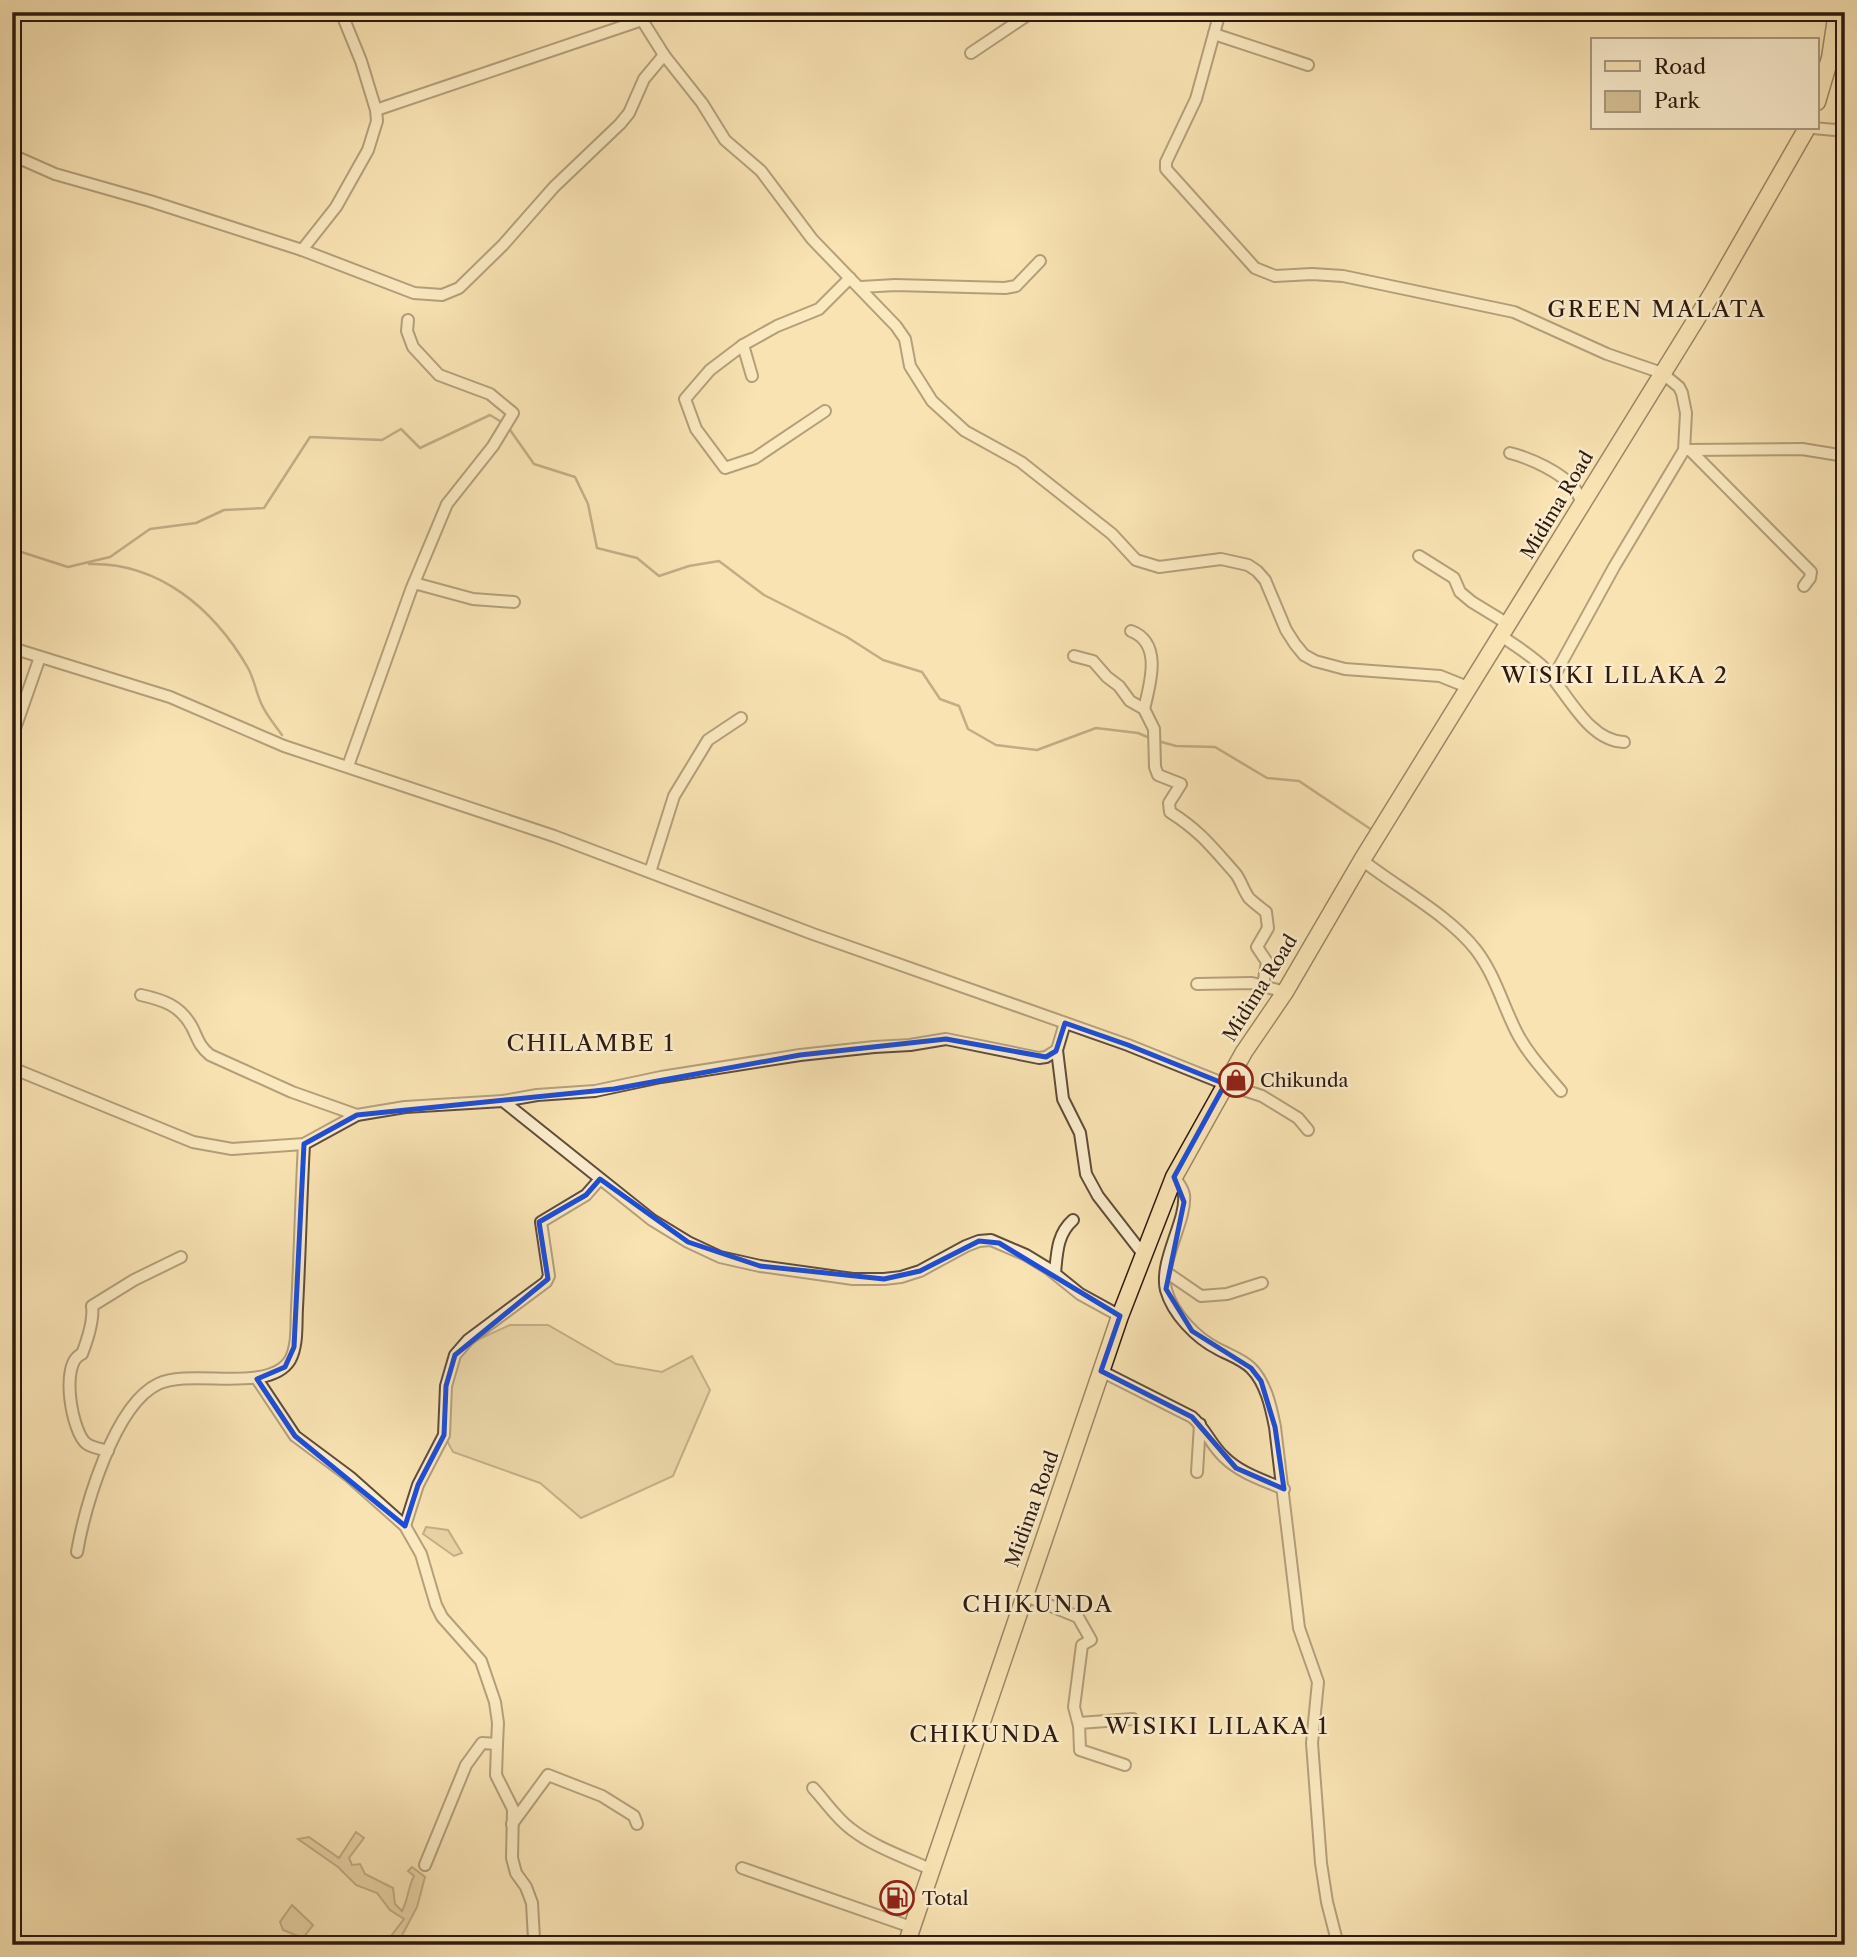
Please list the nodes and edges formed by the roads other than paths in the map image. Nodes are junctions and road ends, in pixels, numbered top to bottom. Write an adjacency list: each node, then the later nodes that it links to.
1 (341, 12): 12 (street)
2 (656, 12): 6 (street)
3 (1032, 12): 8 (street)
4 (1220, 12): 7 (street)
5 (1837, 12): 11 (main road)
6 (642, 20): 9 (street); 12 (street)
7 (1214, 34): 10 (street); 23 (street)
8 (971, 53)
9 (664, 55): 17 (street); 19 (street)
10 (1308, 65)
11 (1818, 99)
12 (376, 110): 17 (street)
13 (1845, 126): 14 (street)
14 (1818, 128)
15 (1806, 130): 23 (main road, Midima Road)
16 (12, 155): 17 (street)
17 (302, 250)
18 (1040, 261): 20 (street)
19 (850, 278): 20 (street); 22 (street)
20 (861, 287): 40 (street)
21 (408, 320): 31 (street)
22 (743, 345): 24 (street); 25 (street)
23 (1662, 373): 26 (street); 29 (main road, Midima Road)
24 (752, 376)
25 (825, 411)
26 (1687, 450): 28 (street); 32 (street); 39 (street)
27 (1510, 453): 29 (street)
28 (1845, 456)
29 (1583, 505): 34 (main road, Midima Road)
30 (1419, 556): 34 (street)
31 (414, 583): 33 (street); 45 (street)
32 (1804, 586)
33 (514, 602)
34 (1505, 630): 39 (street); 40 (main road, Midima Road)
35 (1131, 631): 41 (street)
36 (12, 648): 38 (street)
37 (1074, 656): 41 (street)
38 (40, 657): 43 (street); 45 (street)
39 (1553, 678): 44 (street)
40 (1470, 688): 46 (main road, Midima Road)
41 (1144, 709): 49 (street)
42 (741, 718): 47 (street)
43 (12, 737)
44 (1623, 742)
45 (348, 766): 47 (street)
46 (1362, 860): 50 (main road, Midima Road); 56 (street)
47 (650, 872): 52 (street)
48 (1197, 984): 49 (street)
49 (1263, 985): 50 (street)
50 (1285, 992): 55 (main road, Midima Road)
51 (141, 995): 58 (street)
52 (1065, 1023): 53 (street); 55 (street)
53 (1057, 1050): 57 (street); 64 (street)
54 (12, 1068): 60 (street)
55 (1225, 1084): 59 (street); 61 (main road, Midima Road)
56 (1560, 1091)
57 (503, 1101): 58 (street); 62 (street)
58 (358, 1115): 60 (street)
59 (1308, 1130)
60 (304, 1144): 71 (street)
61 (1174, 1177): 64 (main road, Midima Road); 66 (street)
62 (600, 1179): 67 (street); 76 (street)
63 (1073, 1220): 67 (street)
64 (1143, 1254): 69 (main road, Midima Road)
65 (181, 1257): 73 (street)
66 (1166, 1272): 68 (street); 75 (street)
67 (1055, 1273): 69 (street)
68 (1262, 1283)
69 (1120, 1316): 70 (main road, Midima Road)
70 (1101, 1371): 72 (street); 78 (main road, Midima Road)
71 (257, 1379): 73 (street); 76 (street)
72 (1200, 1424): 74 (street); 75 (street)
73 (108, 1451): 77 (street)
74 (1197, 1472)
75 (1284, 1489): 92 (street)
76 (405, 1526): 81 (street)
77 (76, 1552)
78 (1024, 1595): 80 (street); 88 (main road, Midima Road)
79 (1133, 1719): 80 (street)
80 (1079, 1726): 82 (street)
81 (498, 1744): 84 (street); 86 (street)
82 (1125, 1765)
83 (813, 1788): 88 (street)
84 (512, 1824): 85 (street); 90 (street)
85 (637, 1824)
86 (425, 1865)
87 (742, 1868): 89 (street)
88 (930, 1869): 89 (main road, Midima Road)
89 (911, 1927): 91 (main road, Midima Road)
90 (540, 1945)
91 (906, 1945)
92 (1338, 1945)

